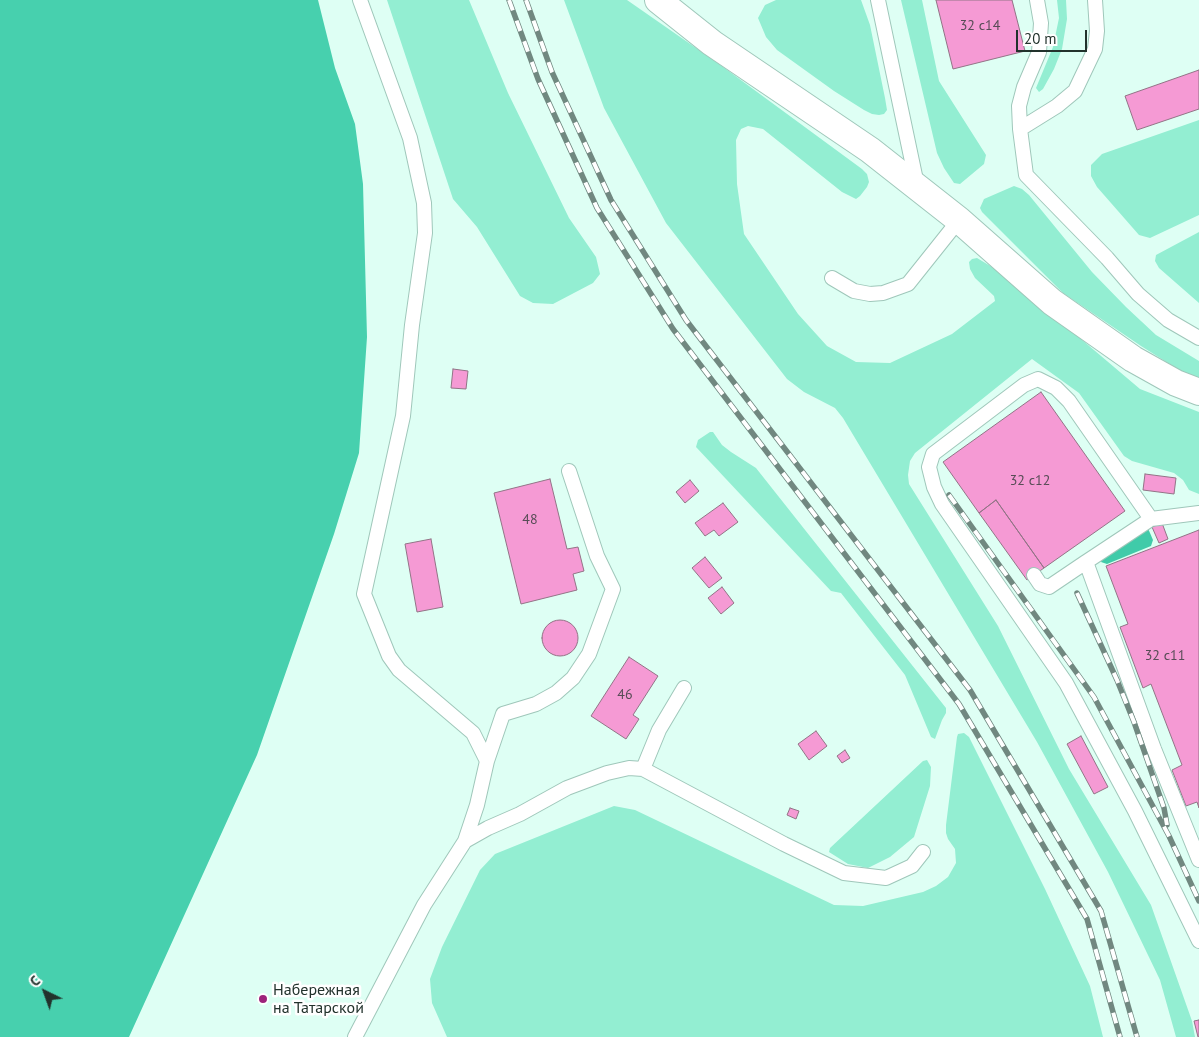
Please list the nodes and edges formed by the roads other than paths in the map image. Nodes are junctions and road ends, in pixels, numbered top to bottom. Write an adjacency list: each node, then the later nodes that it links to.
1 (360, 0): 18 (lane)
2 (658, 0): 7 (street)
3 (878, 0): 7 (lane)
4 (1037, 0): 6 (lane)
5 (1094, 0): 6 (lane)
6 (1020, 129): 10 (lane)
7 (918, 188): 8 (street)
8 (959, 220): 9 (lane); 11 (street)
9 (832, 278)
10 (1199, 338)
11 (1199, 392)
12 (569, 471): 18 (lane)
13 (1199, 512): 14 (lane)
14 (1151, 519): 15 (lane); 23 (lane)
15 (1086, 562): 16 (lane); 22 (lane)
16 (1034, 575)
17 (684, 688): 19 (lane)
18 (487, 761): 20 (lane)
19 (643, 769): 20 (lane); 21 (lane)
20 (464, 841): 24 (lane)
21 (922, 852)
22 (1199, 860)
23 (1199, 941)
24 (355, 1037)

